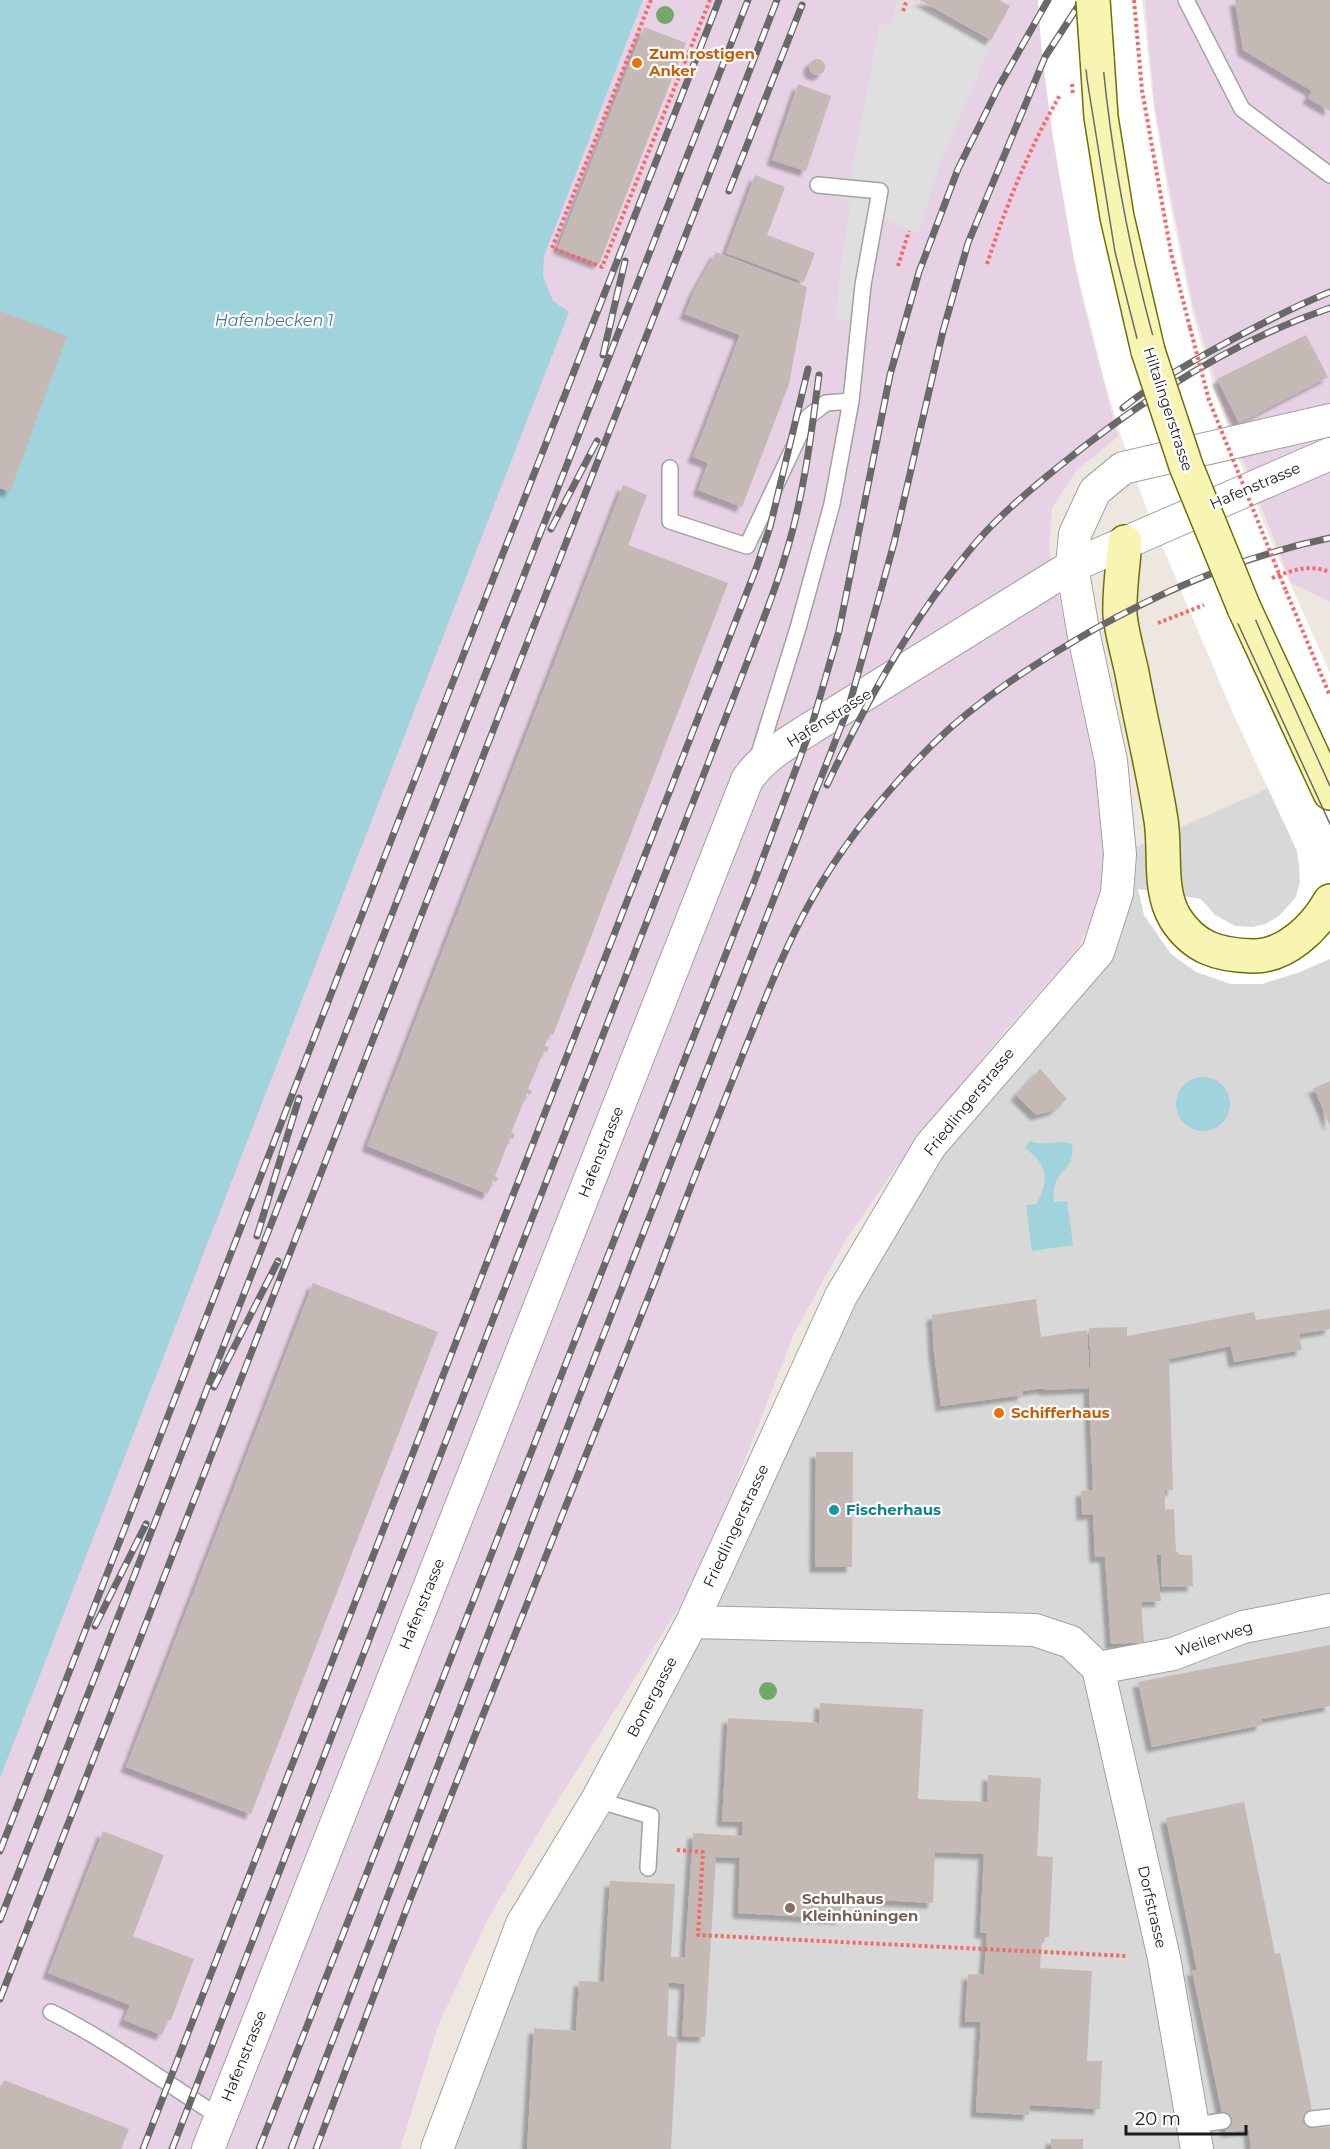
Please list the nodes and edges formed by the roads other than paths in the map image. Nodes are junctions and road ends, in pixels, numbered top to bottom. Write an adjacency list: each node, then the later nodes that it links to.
1 (1093, 0): 12 (main road, Hiltalingerstrasse, bridge)
2 (1186, 0): 3 (lane)
3 (1330, 175)
4 (818, 185): 5 (lane)
5 (851, 401): 8 (lane); 11 (lane)
6 (1330, 420): 10 (street, Friedlingerstrasse)
7 (1330, 454): 9 (street, Hafenstrasse)
8 (670, 468)
9 (1125, 542): 10 (street, Hafenstrasse); 13 (main road)
10 (1072, 566): 11 (street, Hafenstrasse); 15 (street, Friedlingerstrasse)
11 (755, 768): 20 (street, Hafenstrasse)
12 (1330, 793)
13 (1330, 901)
14 (1330, 1610): 16 (street, Weilerweg)
15 (692, 1622): 16 (street); 17 (street, Bonergasse)
16 (1098, 1668): 23 (street, Dorfstrasse)
17 (597, 1800): 18 (lane); 25 (street, Bonergasse)
18 (648, 1868)
19 (51, 2012): 20 (lane)
20 (220, 2117): 24 (street, Hafenstrasse)
21 (1330, 2117): 22 (lane)
22 (1312, 2119)
23 (1205, 2132)
24 (208, 2149)
25 (437, 2149)

